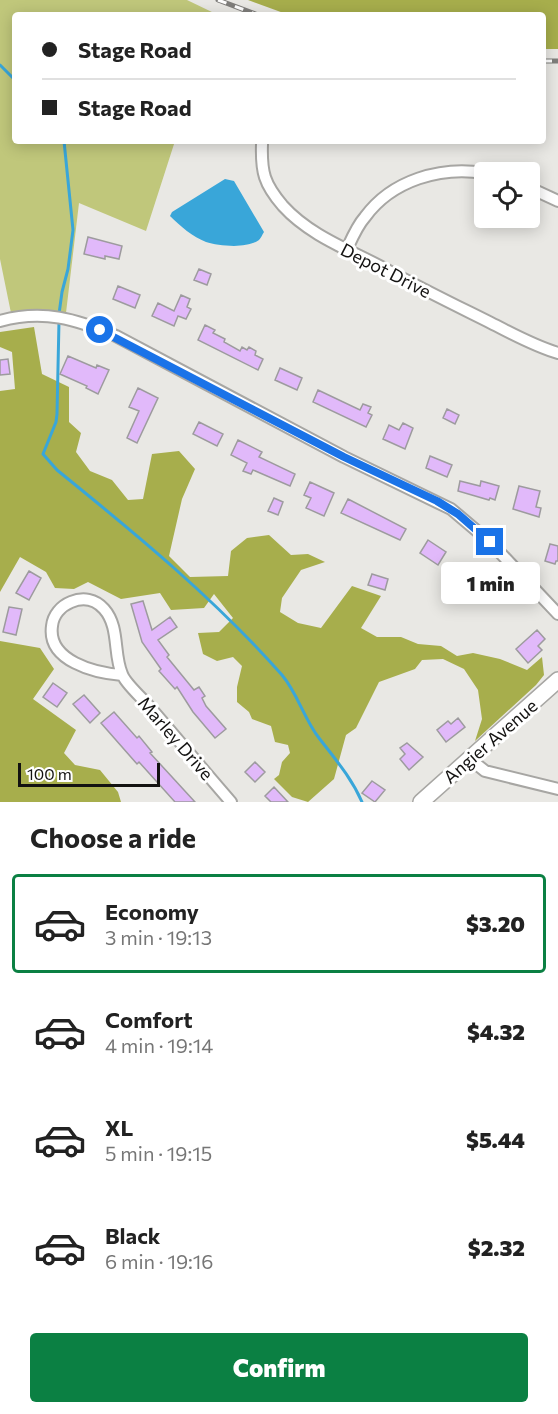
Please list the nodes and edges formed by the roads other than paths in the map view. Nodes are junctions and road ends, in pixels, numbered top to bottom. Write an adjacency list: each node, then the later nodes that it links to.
1 (262, 144): 5 (street, Depot Drive)
2 (474, 172): 5 (street)
3 (540, 193): 4 (street)
4 (558, 201)
5 (347, 249): 7 (street, Depot Drive)
6 (0, 321): 8 (street)
7 (558, 353)
8 (558, 614)
9 (122, 675): 9 (street); 13 (street, Marley Drive)
10 (558, 680): 11 (main road, Angier Avenue)
11 (470, 759): 12 (street); 14 (main road, Angier Avenue)
12 (558, 789)
13 (231, 802)
14 (421, 802)

